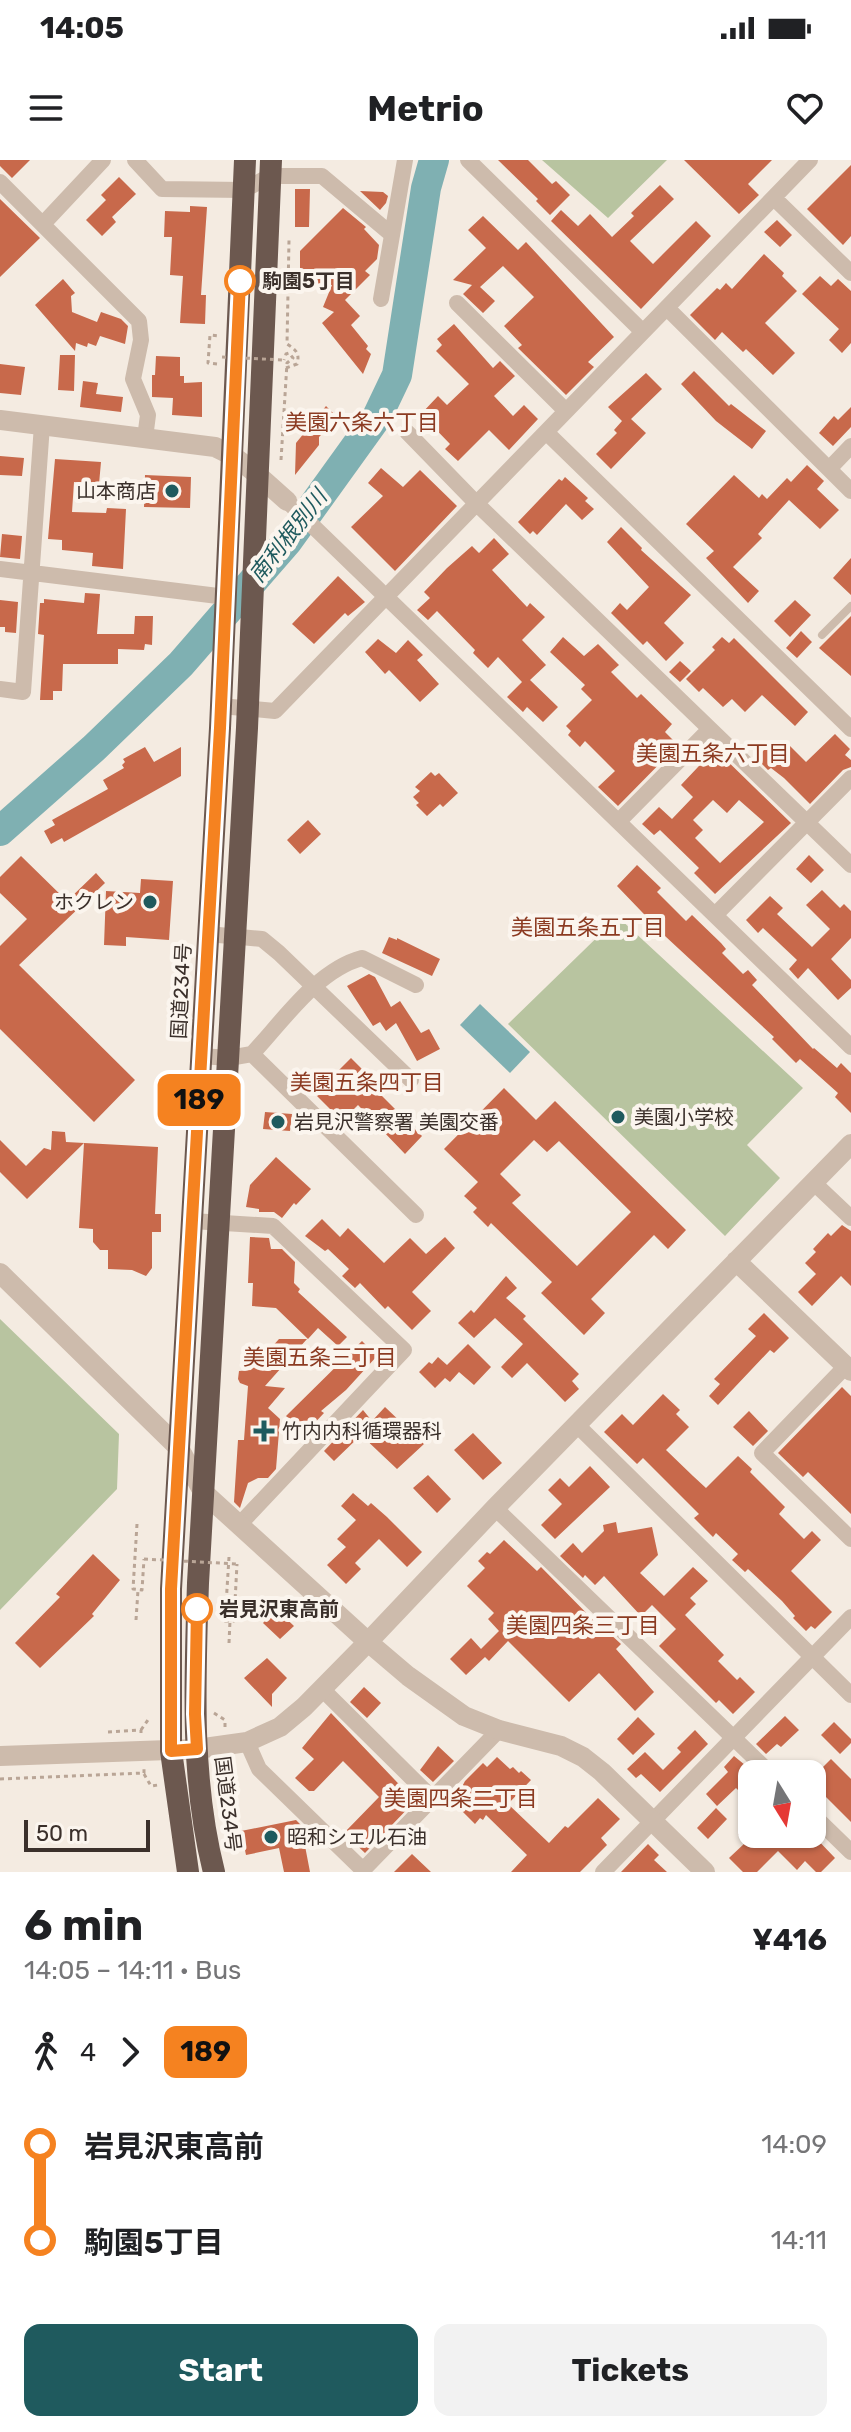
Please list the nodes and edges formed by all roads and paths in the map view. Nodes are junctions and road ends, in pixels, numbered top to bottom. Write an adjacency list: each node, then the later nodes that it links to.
1 (103, 160): 11 (street)
2 (135, 160): 9 (street)
3 (245, 160): 9 (highway, 国道234号)
4 (405, 160): 12 (street)
5 (468, 160): 18 (street)
6 (810, 160): 10 (street)
7 (271, 168): 9 (street); 12 (street); 31 (highway, 国道234号)
8 (0, 182): 11 (street)
9 (244, 190): 28 (highway, 国道234号)
10 (774, 198): 14 (street); 17 (street)
11 (43, 224): 26 (street)
12 (391, 234): 15 (street)
13 (289, 237): 20 (path)
14 (851, 273)
15 (381, 299)
16 (457, 303): 21 (street)
17 (667, 308): 18 (street); 30 (street)
18 (643, 332): 21 (street)
19 (222, 357): 20 (path, bridge)
20 (286, 368): 29 (path)
21 (566, 411): 25 (street)
22 (0, 420): 23 (street)
23 (42, 425): 26 (street); 36 (street)
24 (407, 432): 34 (street)
25 (546, 432): 34 (street); 45 (street)
26 (145, 438): 28 (street)
27 (851, 446): 30 (street)
28 (232, 455): 31 (street); 37 (highway, 国道234号)
29 (281, 460)
30 (829, 469): 32 (street)
31 (258, 473): 33 (street); 43 (highway, 国道234号)
32 (851, 491)
33 (287, 501): 38 (street)
34 (477, 504): 38 (street); 44 (street)
35 (0, 569): 36 (street)
36 (30, 573): 37 (street); 41 (street)
37 (226, 597): 42 (highway, 国道234号)
38 (385, 598): 43 (street); 47 (street)
39 (851, 606): 40 (lane)
40 (822, 635)
41 (0, 689)
42 (221, 706): 43 (street); 51 (highway, 国道234号)
43 (248, 708): 52 (highway, 国道234号)
44 (710, 729): 47 (street); 48 (street)
45 (851, 729)
46 (851, 778): 48 (street)
47 (619, 821): 50 (street)
48 (807, 822): 49 (street); 50 (street)
49 (851, 865)
50 (716, 914): 55 (street)
51 (208, 934): 52 (street); 57 (highway, 国道234号)
52 (235, 936): 54 (street); 58 (highway, 国道234号)
53 (416, 985): 54 (street)
54 (314, 988): 56 (street); 59 (street)
55 (851, 1047)
56 (252, 1054): 58 (street); 62 (street)
57 (201, 1056): 58 (street); 64 (highway, 国道234号)
58 (229, 1058): 65 (highway, 国道234号)
59 (411, 1080)
60 (851, 1144): 61 (street)
61 (813, 1182): 63 (street); 66 (street)
62 (416, 1215)
63 (851, 1218)
64 (192, 1221): 65 (street); 70 (highway, 国道234号)
65 (218, 1222): 71 (highway, 国道234号); 74 (street)
66 (736, 1261): 68 (street); 69 (street)
67 (0, 1273): 70 (street)
68 (849, 1369): 75 (street)
69 (577, 1425): 72 (street); 83 (street)
70 (179, 1448): 71 (street); 90 (highway, 国道234号)
71 (203, 1492): 74 (street); 89 (highway, 国道234号)
72 (495, 1508): 81 (street); 87 (street)
73 (137, 1524): 77 (path)
74 (239, 1525): 81 (street)
75 (851, 1539)
76 (229, 1557): 80 (path)
77 (138, 1590): 79 (path); 80 (path, bridge)
78 (851, 1617): 83 (street)
79 (136, 1620)
80 (230, 1621): 82 (path)
81 (368, 1642): 84 (street); 86 (street)
82 (229, 1643)
83 (812, 1657): 85 (street); 87 (street)
84 (322, 1689): 88 (street); 95 (street)
85 (851, 1695)
86 (499, 1730): 95 (street); 96 (street)
87 (733, 1738): 93 (street); 96 (street)
88 (247, 1742): 89 (street); 99 (street)
89 (197, 1749): 90 (street); 101 (highway, 国道234号)
90 (171, 1751): 91 (street); 100 (highway, 国道234号)
91 (143, 1752): 92 (street); 94 (path)
92 (0, 1756)
93 (756, 1760)
94 (0, 1779)
95 (433, 1799): 99 (street)
96 (653, 1820): 102 (street); 103 (street)
97 (826, 1828): 98 (street)
98 (851, 1852)
99 (363, 1871)
100 (188, 1872)
101 (214, 1872)
102 (603, 1872)
103 (705, 1872)

